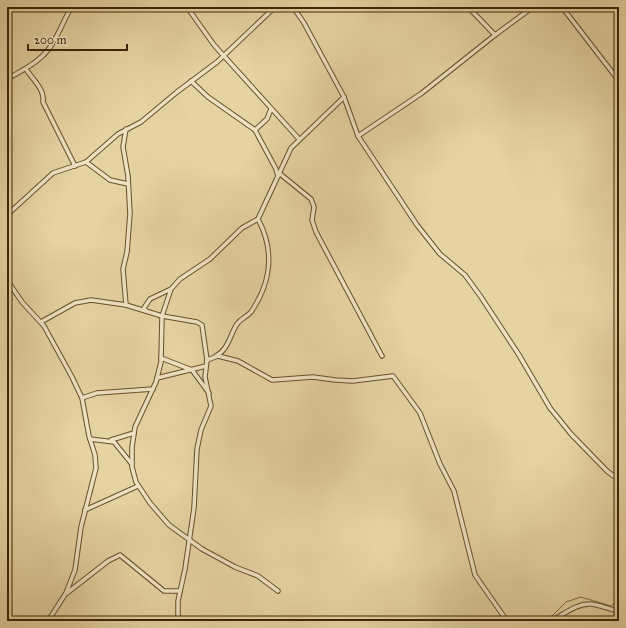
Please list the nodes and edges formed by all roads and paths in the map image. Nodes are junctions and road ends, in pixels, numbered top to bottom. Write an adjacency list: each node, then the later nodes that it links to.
1 (72, 7): 10 (street)
2 (187, 7): 9 (street)
3 (275, 7): 9 (street)
4 (293, 7): 14 (street)
5 (468, 7): 8 (street)
6 (533, 7): 8 (street)
7 (562, 7): 13 (street)
8 (495, 34): 18 (street)
9 (224, 55): 12 (street); 15 (street)
10 (26, 69): 11 (street); 21 (street)
11 (7, 79)
12 (191, 81): 16 (street); 17 (street)
13 (619, 81)
14 (344, 97): 18 (street); 19 (street)
15 (270, 109): 17 (street); 19 (street)
16 (126, 129): 20 (street); 23 (street)
17 (255, 130): 22 (street)
18 (358, 136): 46 (street)
19 (299, 140): 22 (street)
20 (86, 162): 21 (street); 23 (street)
21 (75, 166): 24 (street)
22 (279, 175): 25 (street); 32 (street)
23 (128, 184): 28 (street)
24 (7, 215)
25 (258, 219): 27 (street); 33 (street)
26 (7, 280): 31 (street)
27 (171, 289): 29 (street); 30 (street)
28 (126, 305): 29 (street); 31 (street)
29 (146, 311): 30 (street)
30 (162, 316): 34 (street); 35 (street)
31 (41, 322): 41 (street)
32 (382, 356)
33 (215, 357): 35 (street); 58 (street)
34 (161, 358): 37 (street); 38 (street)
35 (207, 360): 36 (street)
36 (206, 366): 37 (street); 40 (street)
37 (192, 370): 38 (street); 40 (street)
38 (157, 378): 39 (street)
39 (152, 389): 41 (street); 42 (street)
40 (210, 394): 50 (street)
41 (82, 398): 43 (street)
42 (134, 433): 44 (street); 45 (street)
43 (90, 439): 44 (street); 48 (street)
44 (110, 440): 45 (street)
45 (132, 464): 47 (street)
46 (619, 480)
47 (138, 486): 48 (street); 50 (street)
48 (85, 510): 54 (street)
49 (619, 526): 51 (street)
50 (189, 541): 52 (street); 53 (street)
51 (619, 542)
52 (180, 591): 54 (street); 57 (street)
53 (278, 591)
54 (66, 593): 56 (street)
55 (619, 611): 59 (street)
56 (48, 621)
57 (178, 621)
58 (507, 621)
59 (551, 621)

